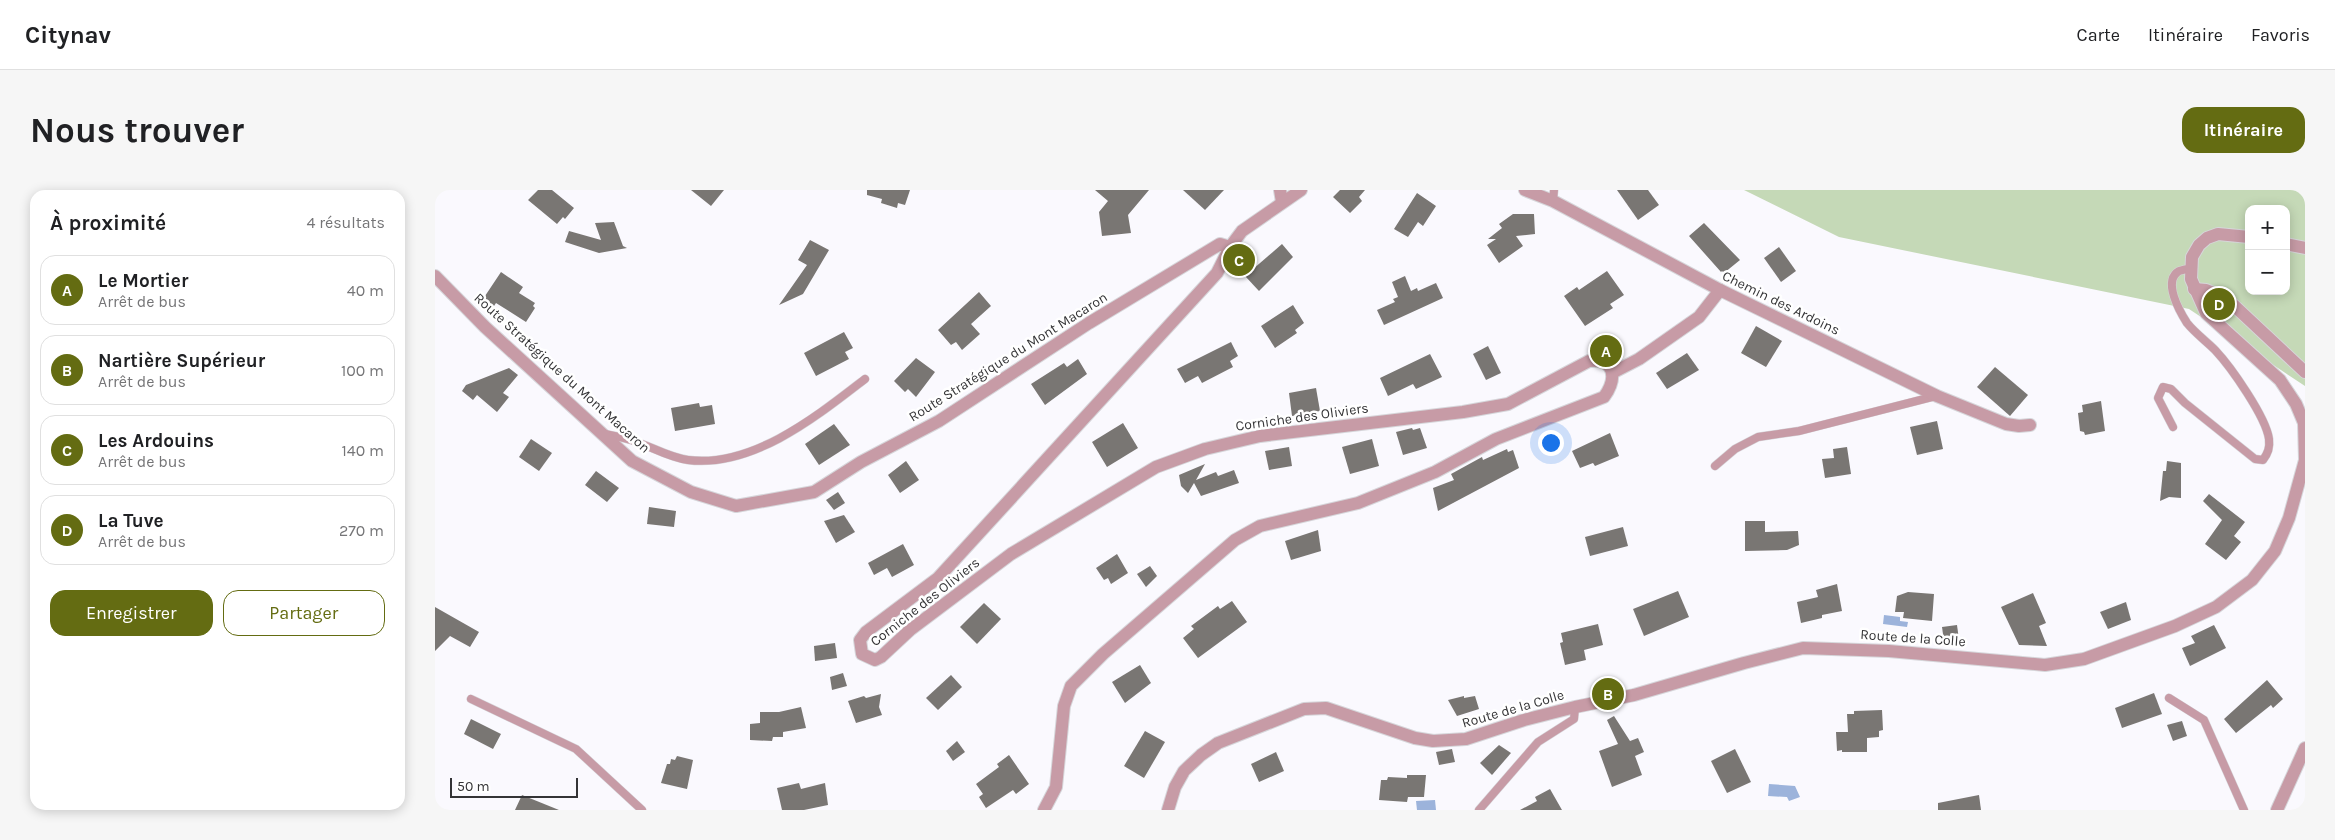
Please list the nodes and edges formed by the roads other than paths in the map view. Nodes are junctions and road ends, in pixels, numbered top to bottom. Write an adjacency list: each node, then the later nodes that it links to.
1 (1301, 190): 3 (street, Corniche des Oliviers)
2 (1525, 190): 4 (street, Chemin des Ardoins)
3 (1281, 196): 7 (street, Corniche des Oliviers)
4 (1554, 196): 12 (street, Chemin des Ardoins)
5 (2245, 237): 9 (street)
6 (2290, 245): 8 (street)
7 (1230, 247): 13 (street, Corniche des Oliviers); 19 (street, Route Stratégique du Mont Macaron)
8 (2305, 248)
9 (2190, 269): 11 (street, Route de la Colle); 18 (lane)
10 (435, 276): 19 (street, Route Stratégique du Mont Macaron)
11 (2194, 289): 14 (street); 23 (street, Route de la Colle)
12 (1720, 290): 13 (street); 16 (street, Chemin des Ardoins)
13 (1612, 372): 26 (street)
14 (2305, 372)
15 (865, 379): 19 (lane)
16 (1937, 396): 17 (street, Chemin des Ardoins); 20 (lane)
17 (2030, 425)
18 (2173, 427)
19 (603, 434)
20 (1715, 466)
21 (2169, 698): 29 (lane)
22 (471, 699): 25 (lane)
23 (1575, 707): 27 (street, Route de la Colle); 28 (lane)
24 (2305, 748): 30 (street)
25 (642, 810)
26 (1044, 810)
27 (1168, 810)
28 (1479, 810)
29 (2244, 810)
30 (2277, 810)

